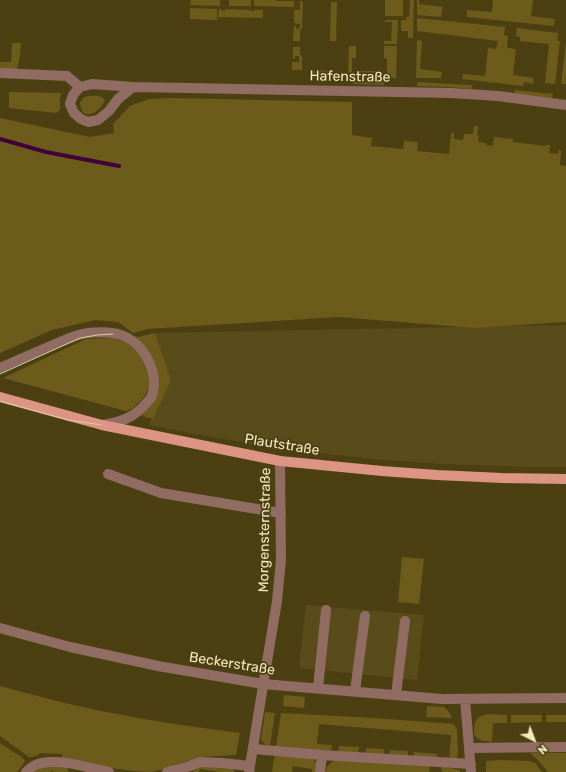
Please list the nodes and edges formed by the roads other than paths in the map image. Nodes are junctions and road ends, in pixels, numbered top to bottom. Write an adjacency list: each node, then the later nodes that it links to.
1 (0, 72): 2 (street)
2 (80, 87): 3 (street, Hafenstraße); 3 (street)
3 (133, 87): 4 (street, Hafenstraße)
4 (566, 105)
5 (0, 368): 7 (street)
6 (0, 397): 7 (main road, Plautstraße)
7 (102, 425): 8 (main road, Plautstraße)
8 (280, 461): 10 (main road, Plautstraße); 11 (street, Morgensternstraße)
9 (108, 474): 11 (street)
10 (566, 478)
11 (281, 513): 16 (street, Morgensternstraße)
12 (326, 610): 17 (street)
13 (365, 616): 18 (street)
14 (405, 621): 19 (street)
15 (0, 628): 16 (street, Beckerstraße)
16 (263, 684): 17 (street, Beckerstraße); 24 (street, Morgensternstraße)
17 (318, 688): 18 (street, Beckerstraße)
18 (355, 692): 19 (street, Beckerstraße)
19 (396, 695): 21 (street, Beckerstraße)
20 (566, 698): 21 (street, Beckerstraße)
21 (465, 699): 23 (street)
22 (566, 747): 23 (street)
23 (470, 748): 26 (street)
24 (253, 750): 25 (street); 27 (street, Morgensternstraße)
25 (322, 755): 26 (street); 31 (street)
26 (471, 768)
27 (250, 769): 30 (street, Morgensternstraße)
28 (26, 772): 29 (street)
29 (109, 772)
30 (167, 772)
31 (320, 772)

